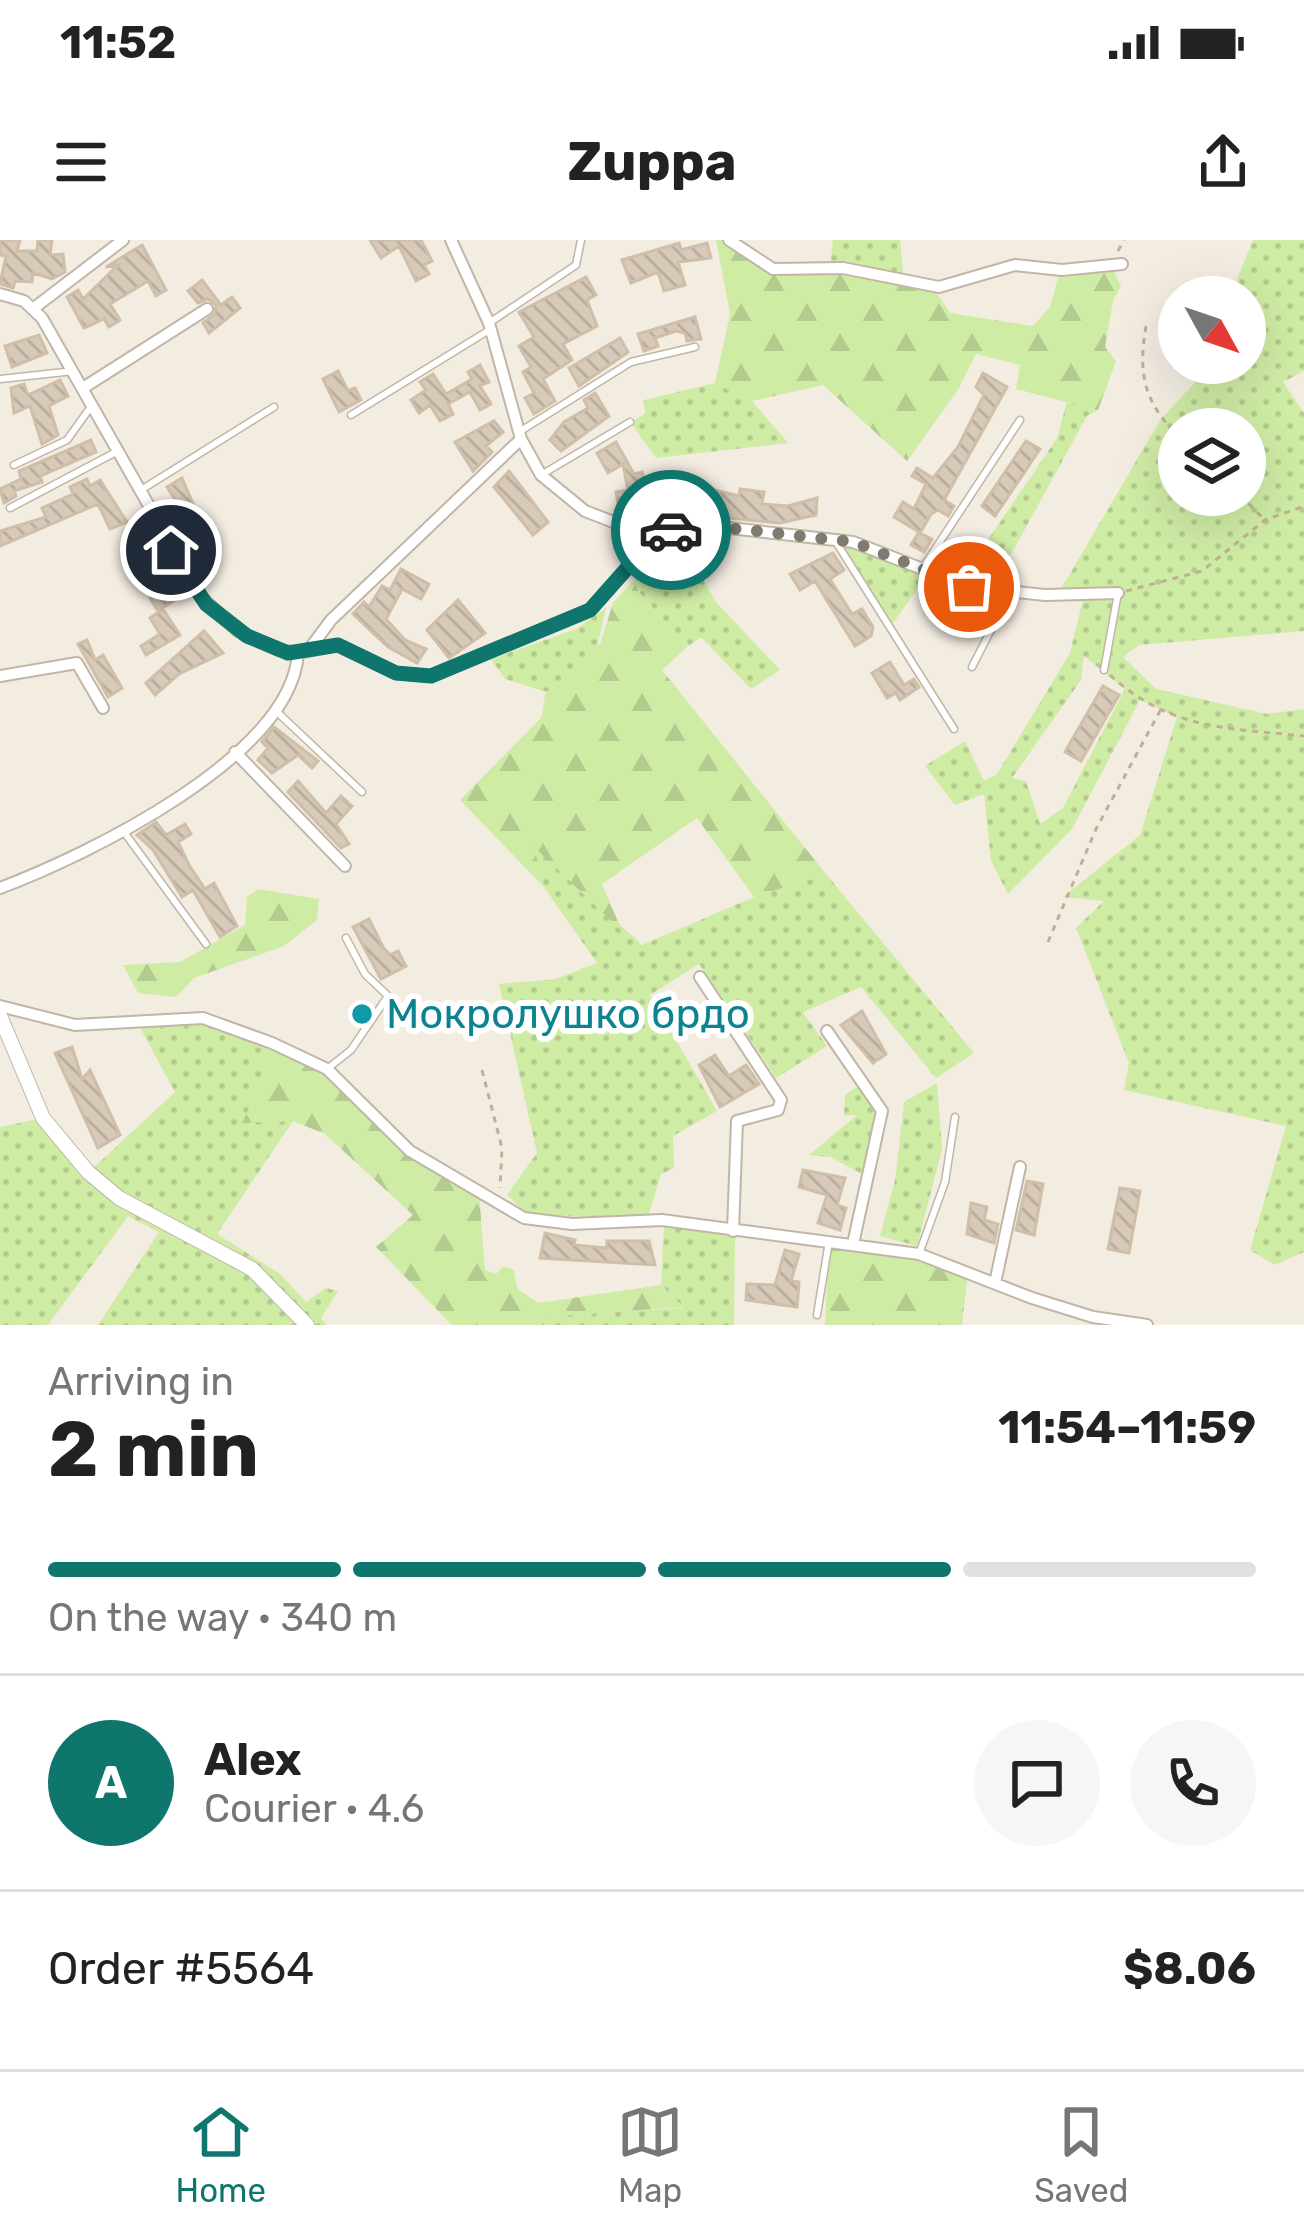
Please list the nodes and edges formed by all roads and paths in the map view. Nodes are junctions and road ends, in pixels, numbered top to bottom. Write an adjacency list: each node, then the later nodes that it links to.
1 (123, 240): 8 (street)
2 (451, 240): 10 (street)
3 (581, 240): 10 (lane)
4 (729, 240): 6 (street)
5 (1124, 240): 6 (path)
6 (1117, 264)
7 (0, 294): 8 (street)
8 (34, 308): 13 (street)
9 (207, 309): 15 (street)
10 (490, 326): 19 (lane); 22 (street)
11 (1146, 326): 18 (path)
12 (695, 347): 22 (lane)
13 (74, 371): 14 (lane); 15 (street)
14 (0, 379)
15 (83, 388): 16 (street)
16 (92, 405): 23 (street); 24 (lane)
17 (274, 407): 26 (lane)
18 (1158, 411)
19 (351, 416)
20 (1020, 420): 34 (lane)
21 (630, 422): 25 (lane)
22 (520, 435): 25 (street); 37 (street)
23 (116, 452): 26 (street); 28 (lane)
24 (14, 464)
25 (541, 475): 31 (street)
26 (138, 492): 37 (street)
27 (1304, 506): 30 (path)
28 (10, 508)
29 (1261, 516): 30 (path)
30 (1265, 520): 36 (path)
31 (646, 538): 32 (lane); 33 (street); 37 (street)
32 (720, 540)
33 (836, 542): 34 (street); 44 (lane)
34 (922, 569): 35 (street)
35 (1011, 590): 36 (street); 38 (lane)
36 (1118, 593): 39 (lane)
37 (303, 652): 42 (street)
38 (972, 668)
39 (1104, 670): 43 (path)
40 (0, 676): 41 (street)
41 (103, 708)
42 (276, 711): 46 (street); 47 (lane)
43 (1160, 711): 45 (path); 52 (path)
44 (953, 729)
45 (1304, 736)
46 (235, 752): 48 (street); 49 (street)
47 (362, 792)
48 (124, 832): 50 (street); 53 (lane)
49 (345, 866)
50 (0, 888)
51 (346, 938): 58 (lane)
52 (1048, 942)
53 (206, 944)
54 (700, 977): 63 (street)
55 (0, 1006): 58 (street)
56 (0, 1016): 69 (street)
57 (827, 1031): 65 (street)
58 (327, 1069): 62 (street)
59 (482, 1070): 62 (path)
60 (956, 1117): 66 (lane)
61 (1020, 1167): 67 (street)
62 (494, 1201): 63 (street)
63 (733, 1231): 64 (street)
64 (829, 1241): 65 (street); 68 (lane)
65 (853, 1244): 66 (street)
66 (919, 1254): 67 (street)
67 (995, 1283): 70 (street)
68 (817, 1315)
69 (307, 1325)
70 (1147, 1325)

